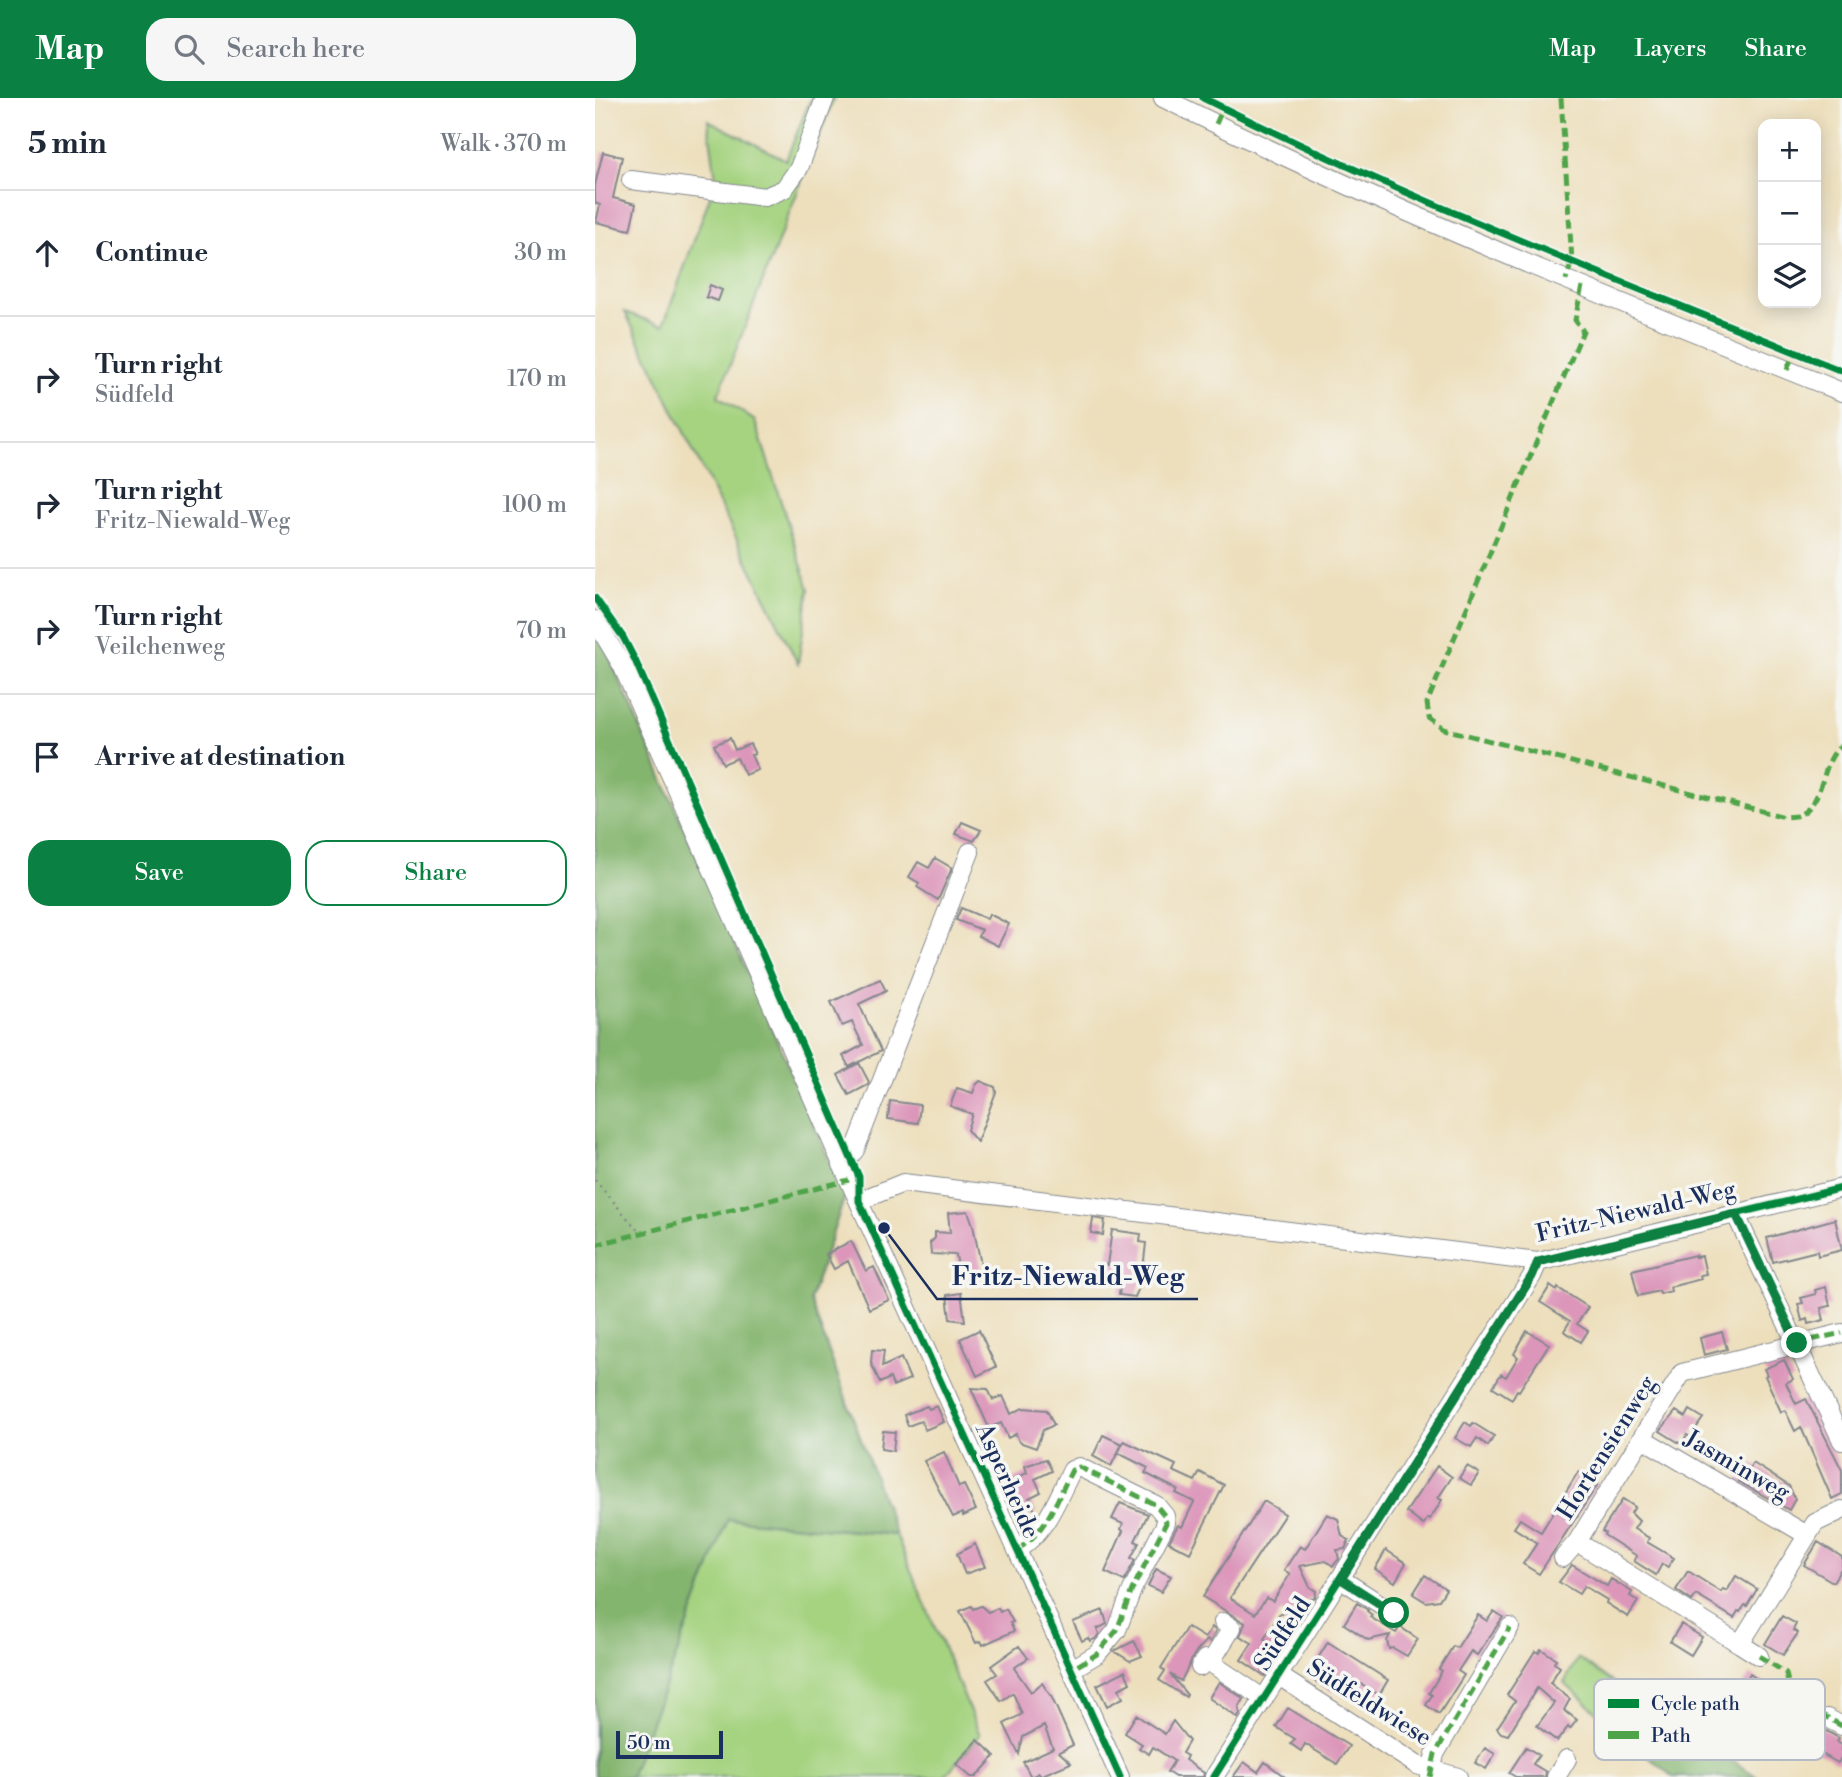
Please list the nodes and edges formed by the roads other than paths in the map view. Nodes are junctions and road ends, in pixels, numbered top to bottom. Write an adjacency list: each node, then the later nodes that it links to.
1 (825, 98): 3 (street)
2 (1163, 98): 4 (street)
3 (631, 180)
4 (1842, 392)
5 (595, 620): 7 (street, Asperheide)
6 (970, 852): 7 (street)
7 (842, 1165): 9 (street, Asperheide)
8 (1842, 1188): 10 (street, Fritz-Niewald-Weg)
9 (859, 1201): 11 (street, Fritz-Niewald-Weg); 19 (street, Asperheide)
10 (1736, 1214): 11 (street, Fritz-Niewald-Weg); 13 (street)
11 (1538, 1262): 21 (street, Südfeld)
12 (1842, 1333): 13 (street, Hortensienweg)
13 (1797, 1343): 14 (street, Hortensienweg); 15 (street)
14 (1643, 1439): 17 (street, Jasminweg); 18 (street, Hortensienweg)
15 (1842, 1441)
16 (1842, 1510): 17 (street)
17 (1807, 1535): 25 (street)
18 (1577, 1542): 20 (street, Hortensienweg); 25 (street, Hortensienweg)
19 (1017, 1550): 27 (street, Asperheide); 27 (street)
20 (1563, 1558)
21 (1341, 1579): 22 (street); 28 (street, Südfeld)
22 (1394, 1613)
23 (1223, 1622): 29 (street)
24 (1510, 1627): 31 (street, Südfeldwiese)
25 (1740, 1644): 26 (street, Hortensienweg)
26 (1759, 1656)
27 (1072, 1669): 32 (street, Asperheide)
28 (1279, 1676): 29 (street, Südfeld); 31 (street, Südfeldwiese)
29 (1264, 1699): 33 (street, Südfeld)
30 (1567, 1759): 35 (street)
31 (1431, 1773): 34 (street, Südfeldwiese)
32 (1121, 1777)
33 (1214, 1777)
34 (1458, 1777)
35 (1556, 1777)

